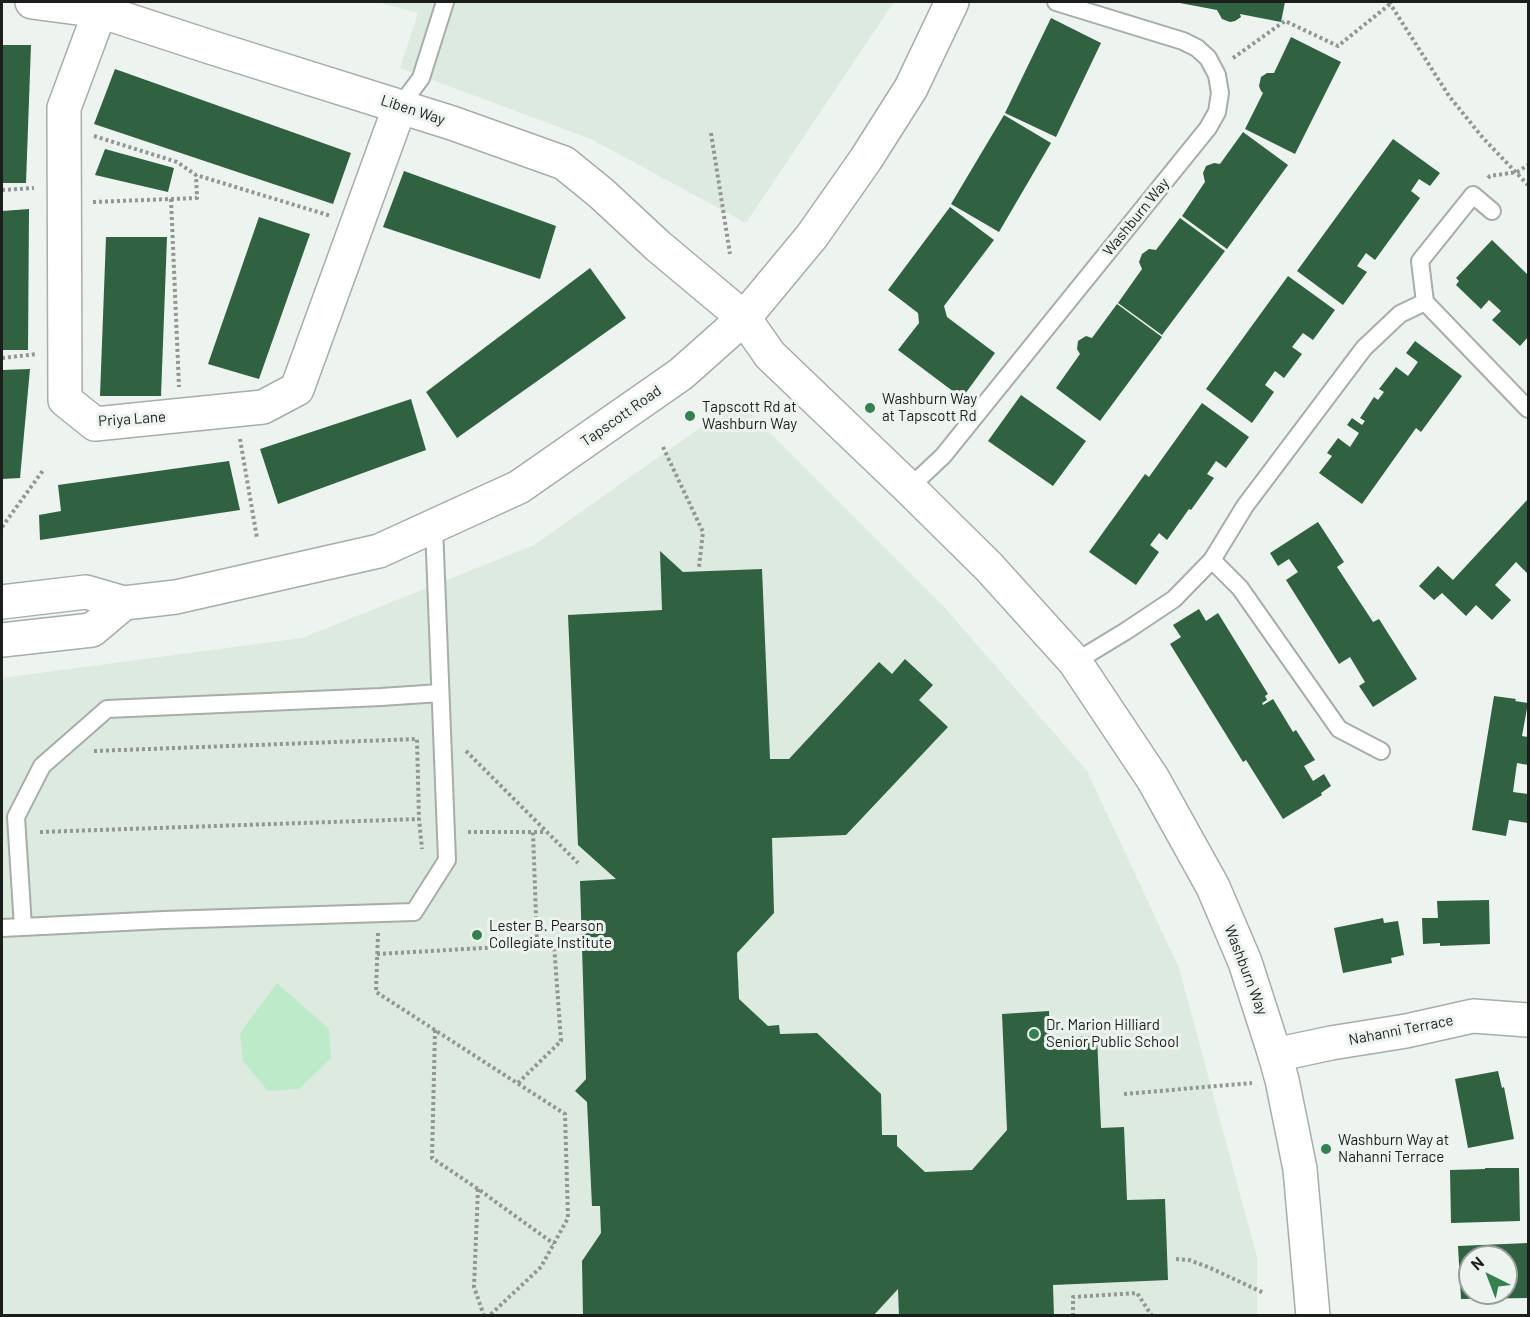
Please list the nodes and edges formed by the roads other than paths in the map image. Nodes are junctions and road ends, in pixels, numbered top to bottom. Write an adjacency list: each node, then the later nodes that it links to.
1 (32, 2): 5 (street, Liben Way)
2 (444, 2): 6 (lane)
3 (952, 2): 9 (street, Tapscott Road)
4 (1056, 2): 11 (lane, Washburn Way)
5 (100, 11): 6 (street, Liben Way); 6 (street, Priya Lane)
6 (400, 106): 9 (street, Liben Way)
7 (1492, 211): 8 (lane)
8 (1425, 302): 10 (lane); 13 (lane)
9 (744, 318): 11 (street, Washburn Way); 12 (street, Tapscott Road)
10 (1528, 409)
11 (909, 488): 17 (street, Washburn Way)
12 (434, 526): 15 (street, Tapscott Road); 18 (lane)
13 (1212, 560): 17 (lane); 19 (lane)
14 (2, 602): 15 (street, Tapscott Road)
15 (124, 603): 16 (street)
16 (2, 640)
17 (1075, 662): 23 (street, Washburn Way)
18 (440, 693): 20 (lane); 20 (lane)
19 (1381, 751)
20 (22, 927): 21 (lane)
21 (2, 928)
22 (1528, 1020): 23 (street, Nahanni Terrace)
23 (1279, 1068): 24 (street, Washburn Way)
24 (1312, 1316)

